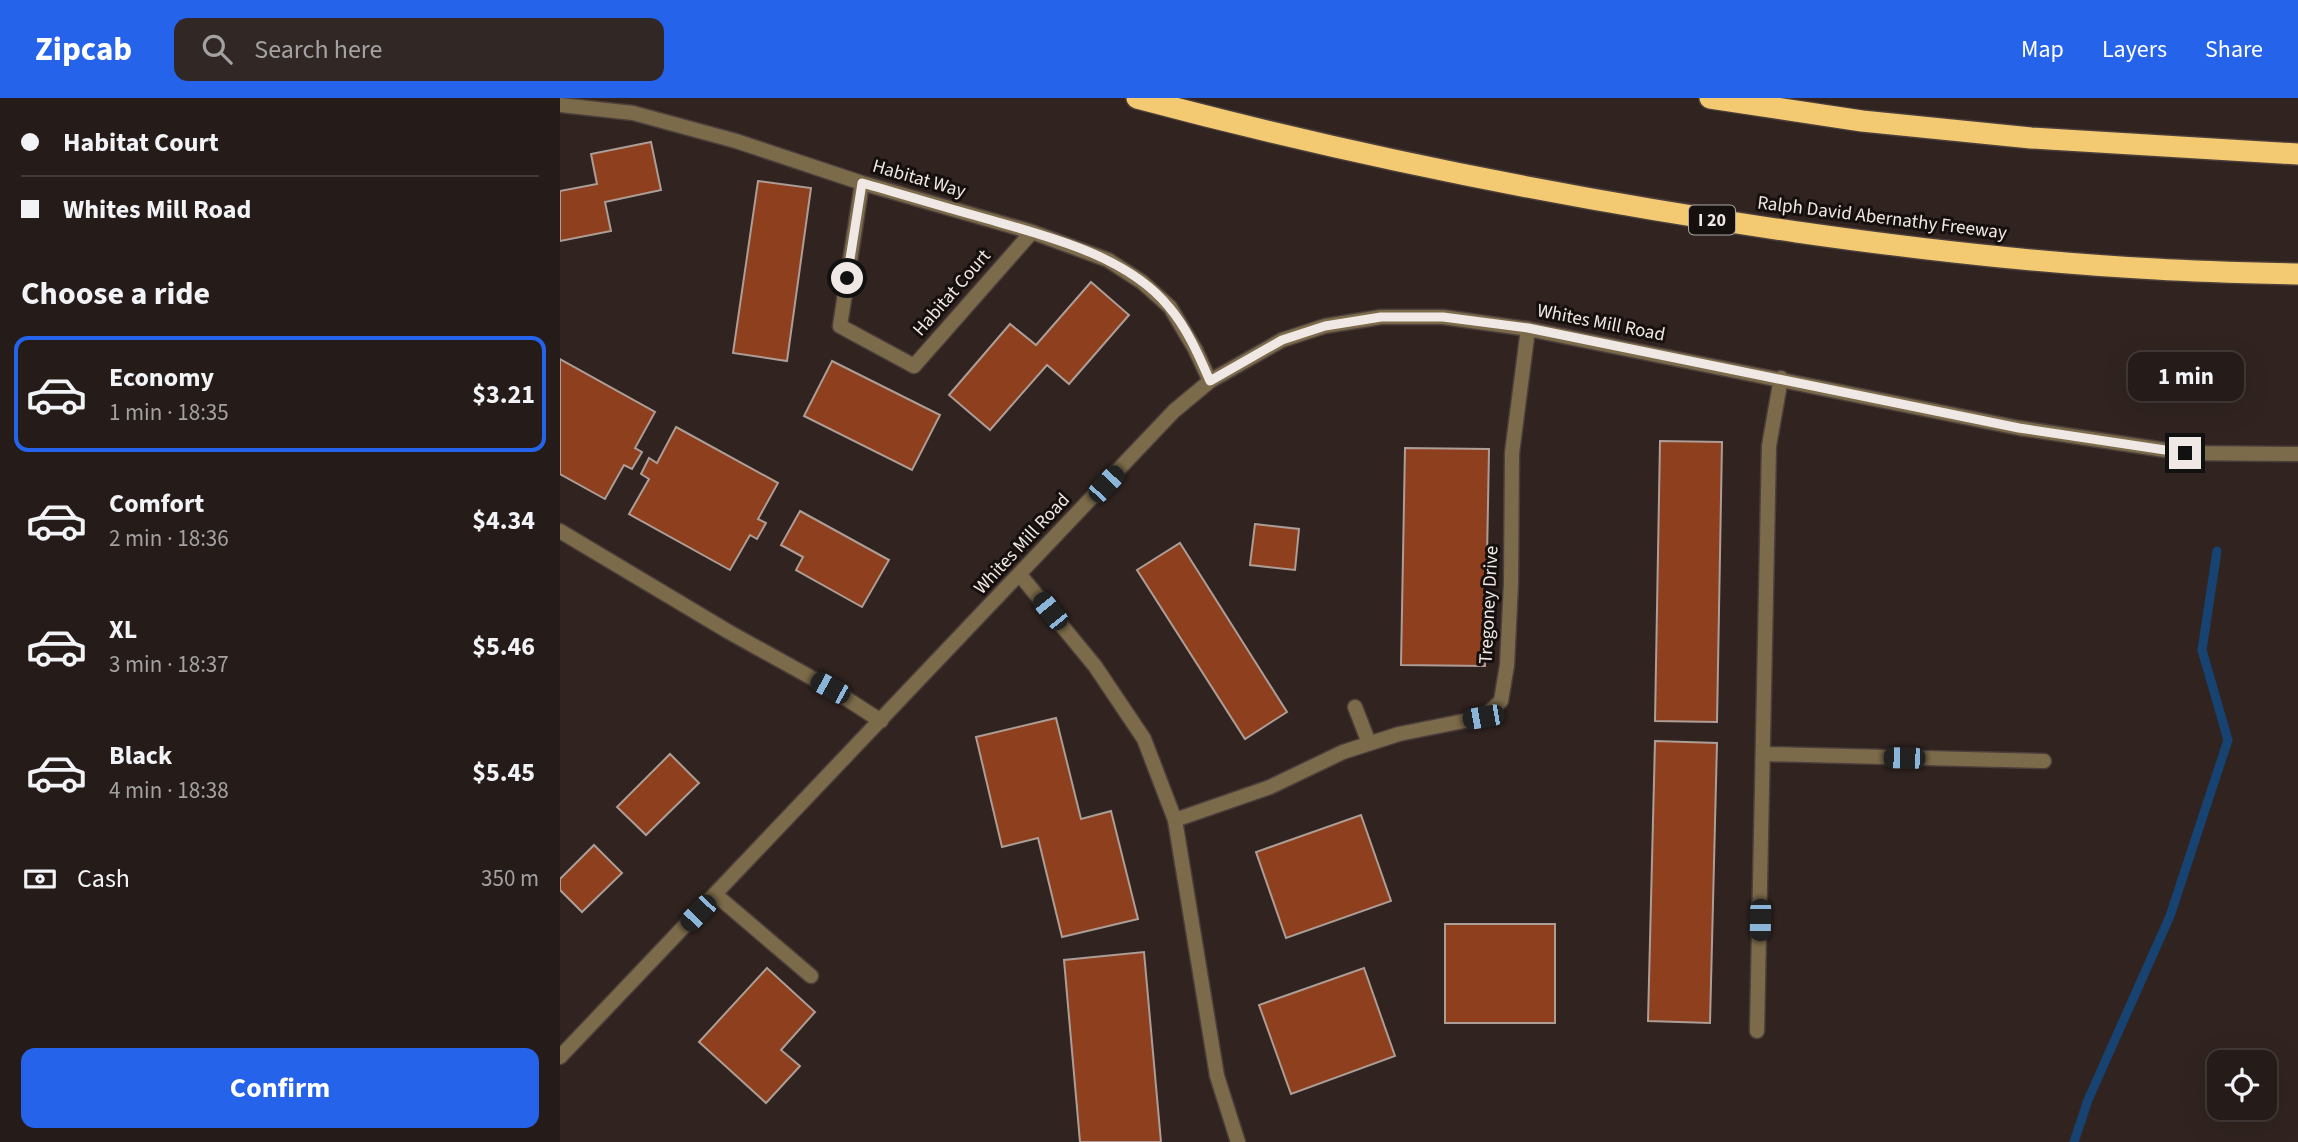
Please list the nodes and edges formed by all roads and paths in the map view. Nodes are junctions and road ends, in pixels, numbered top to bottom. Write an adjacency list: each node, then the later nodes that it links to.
1 (1137, 98): 7 (highway, Ralph David Abernathy Freeway / I 20)
2 (1710, 98): 4 (highway)
3 (560, 105): 5 (street, Habitat Way)
4 (2298, 154)
5 (862, 183): 6 (street, Habitat Way); 6 (street, Habitat Court)
6 (1032, 232): 10 (street, Habitat Way)
7 (2298, 274)
8 (1528, 328): 9 (street, Whites Mill Road); 10 (street, Whites Mill Road); 16 (street, Tregoney Drive)
9 (1781, 378): 11 (street, Whites Mill Road); 17 (street)
10 (1210, 381): 13 (street, Whites Mill Road)
11 (2298, 454)
12 (560, 531): 15 (street)
13 (1020, 575): 15 (street, Whites Mill Road); 19 (street)
14 (1355, 707): 16 (street)
15 (881, 720): 20 (street, Whites Mill Road)
16 (1369, 743): 19 (street, Tregoney Drive)
17 (1764, 754): 18 (street); 22 (street)
18 (2044, 761)
19 (1175, 820): 24 (street)
20 (716, 895): 21 (street); 23 (street, Whites Mill Road)
21 (811, 976)
22 (1757, 1031)
23 (560, 1057)
24 (1238, 1142)

